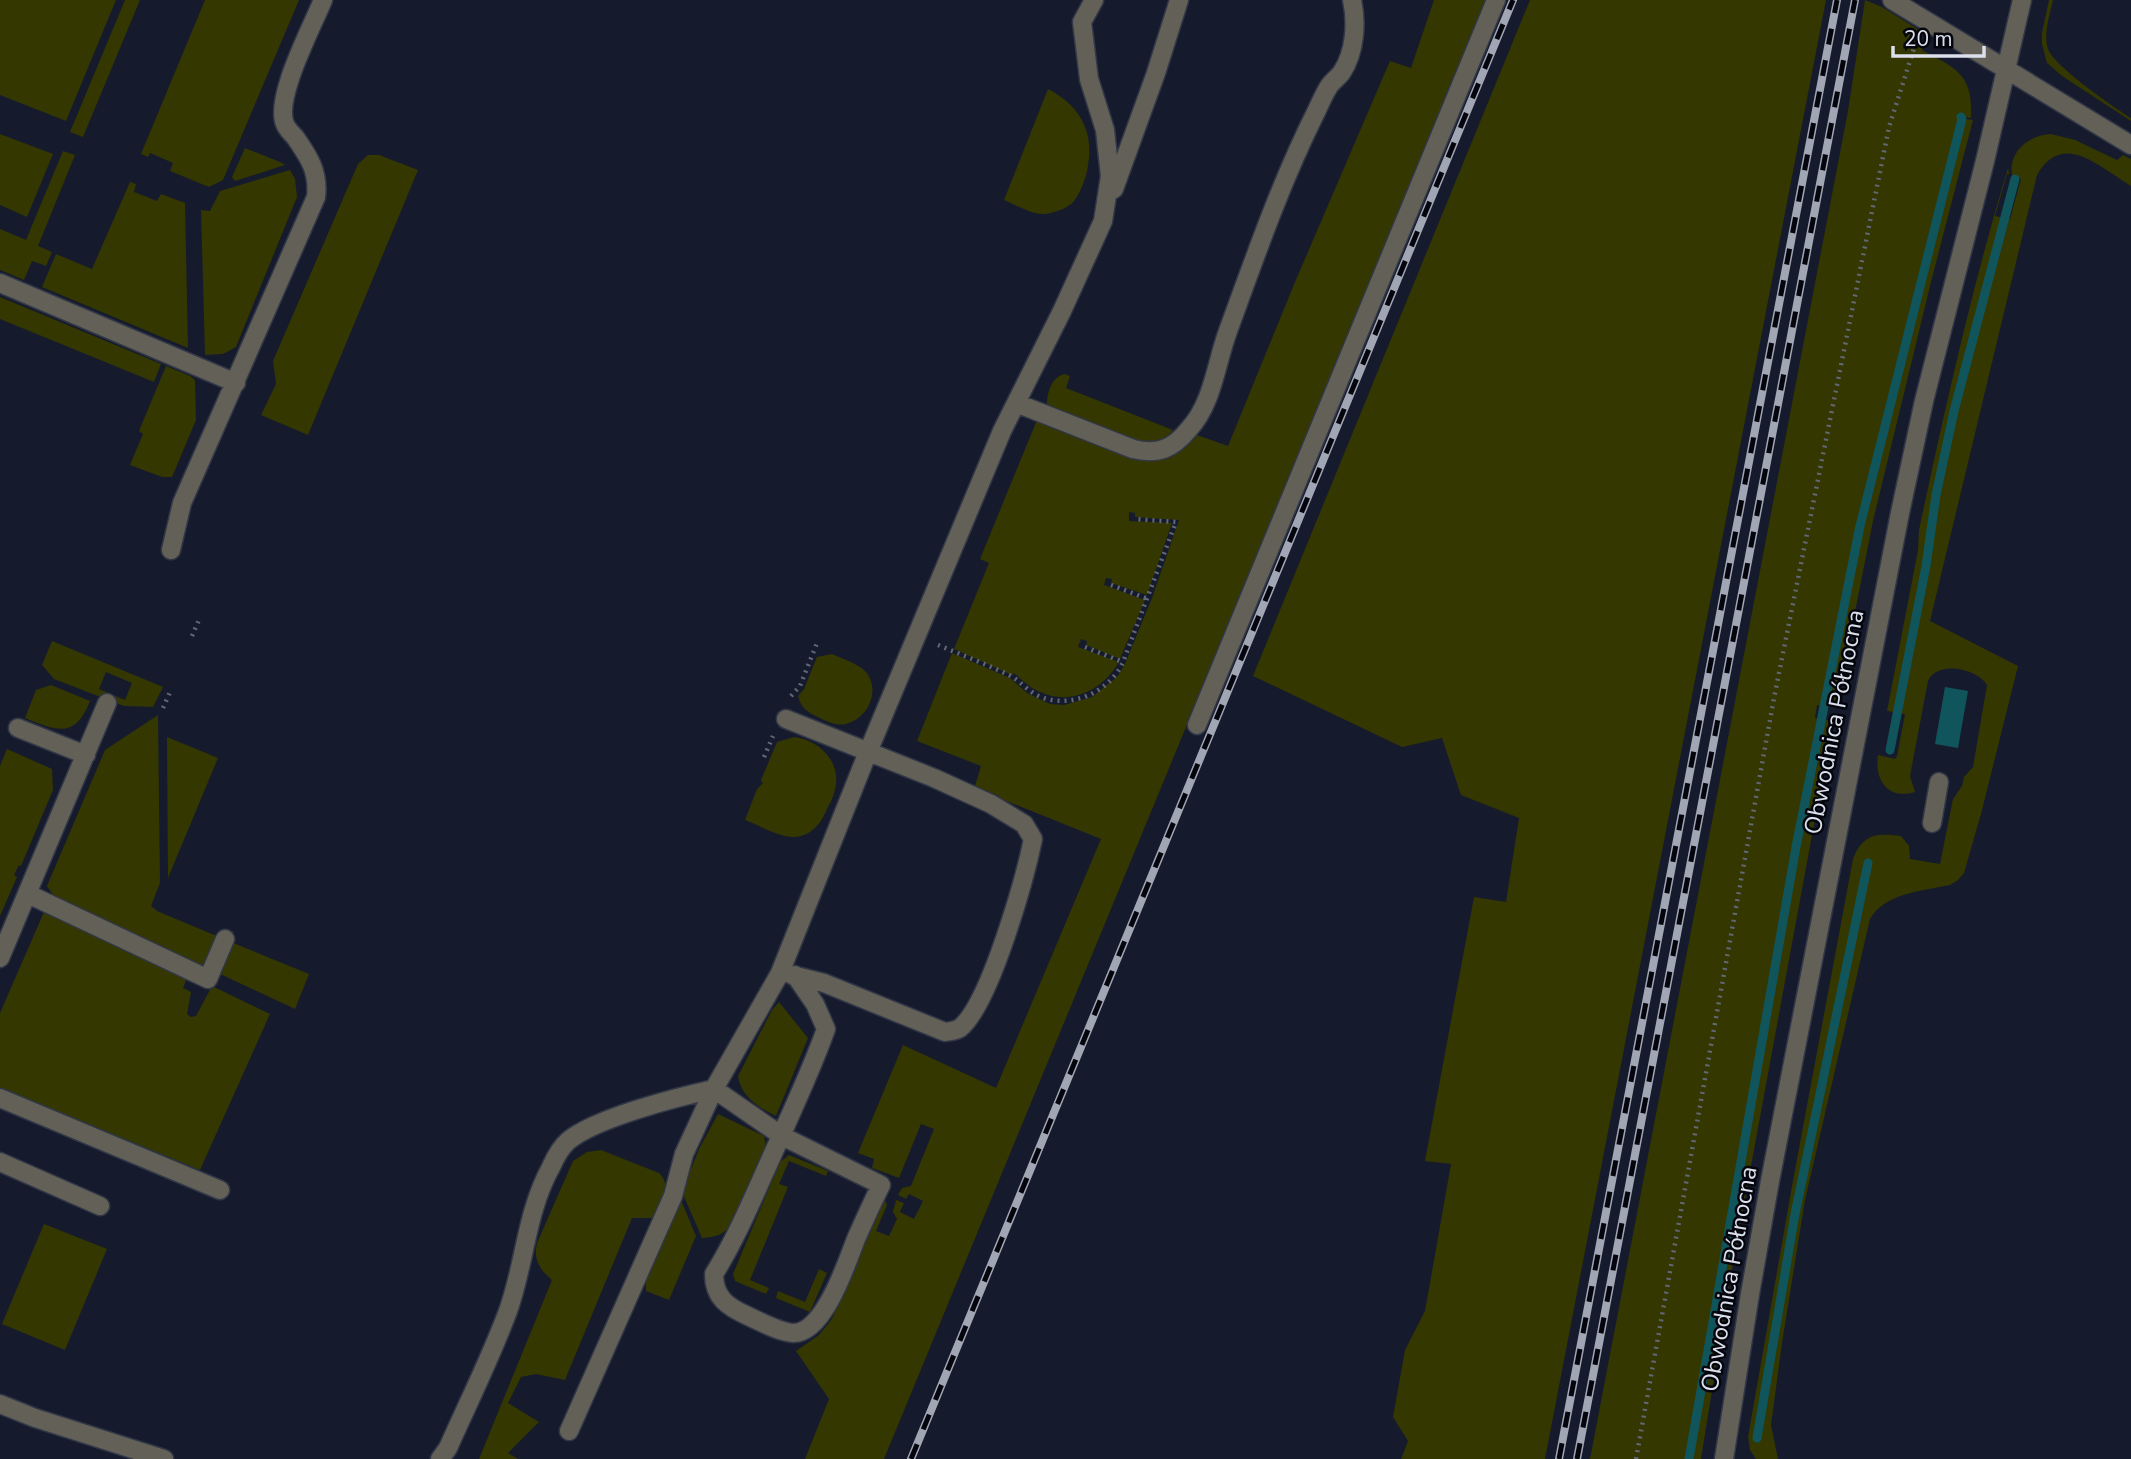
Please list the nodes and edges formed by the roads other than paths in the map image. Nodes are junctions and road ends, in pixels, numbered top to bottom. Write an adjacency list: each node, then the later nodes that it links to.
1 (323, 0): 12 (street)
2 (1094, 0): 10 (street)
3 (1180, 0): 10 (street)
4 (1352, 0): 13 (street)
5 (1496, 0): 17 (street)
6 (1892, 0): 8 (street)
7 (2022, 0): 8 (street, Obwodnica Północna)
8 (2006, 69): 9 (street); 37 (street, Obwodnica Północna)
9 (2131, 145)
10 (1103, 221): 13 (street)
11 (0, 283): 12 (street)
12 (236, 383): 14 (street)
13 (1016, 403): 19 (street)
14 (171, 550)
15 (107, 703): 20 (street)
16 (786, 719): 19 (street)
17 (1197, 725)
18 (18, 728): 20 (street)
19 (868, 752): 26 (street); 26 (street)
20 (86, 755): 23 (street)
21 (1939, 782): 22 (street)
22 (1932, 823)
23 (27, 894): 24 (street); 25 (street)
24 (225, 939)
25 (0, 958)
26 (788, 974): 27 (street); 29 (street)
27 (714, 1089): 29 (street); 34 (street); 36 (street)
28 (0, 1098): 31 (street)
29 (782, 1136): 29 (street)
30 (0, 1162): 32 (street)
31 (220, 1190)
32 (100, 1206)
33 (0, 1404): 35 (street)
34 (569, 1431)
35 (164, 1459)
36 (440, 1459)
37 (1724, 1459)

